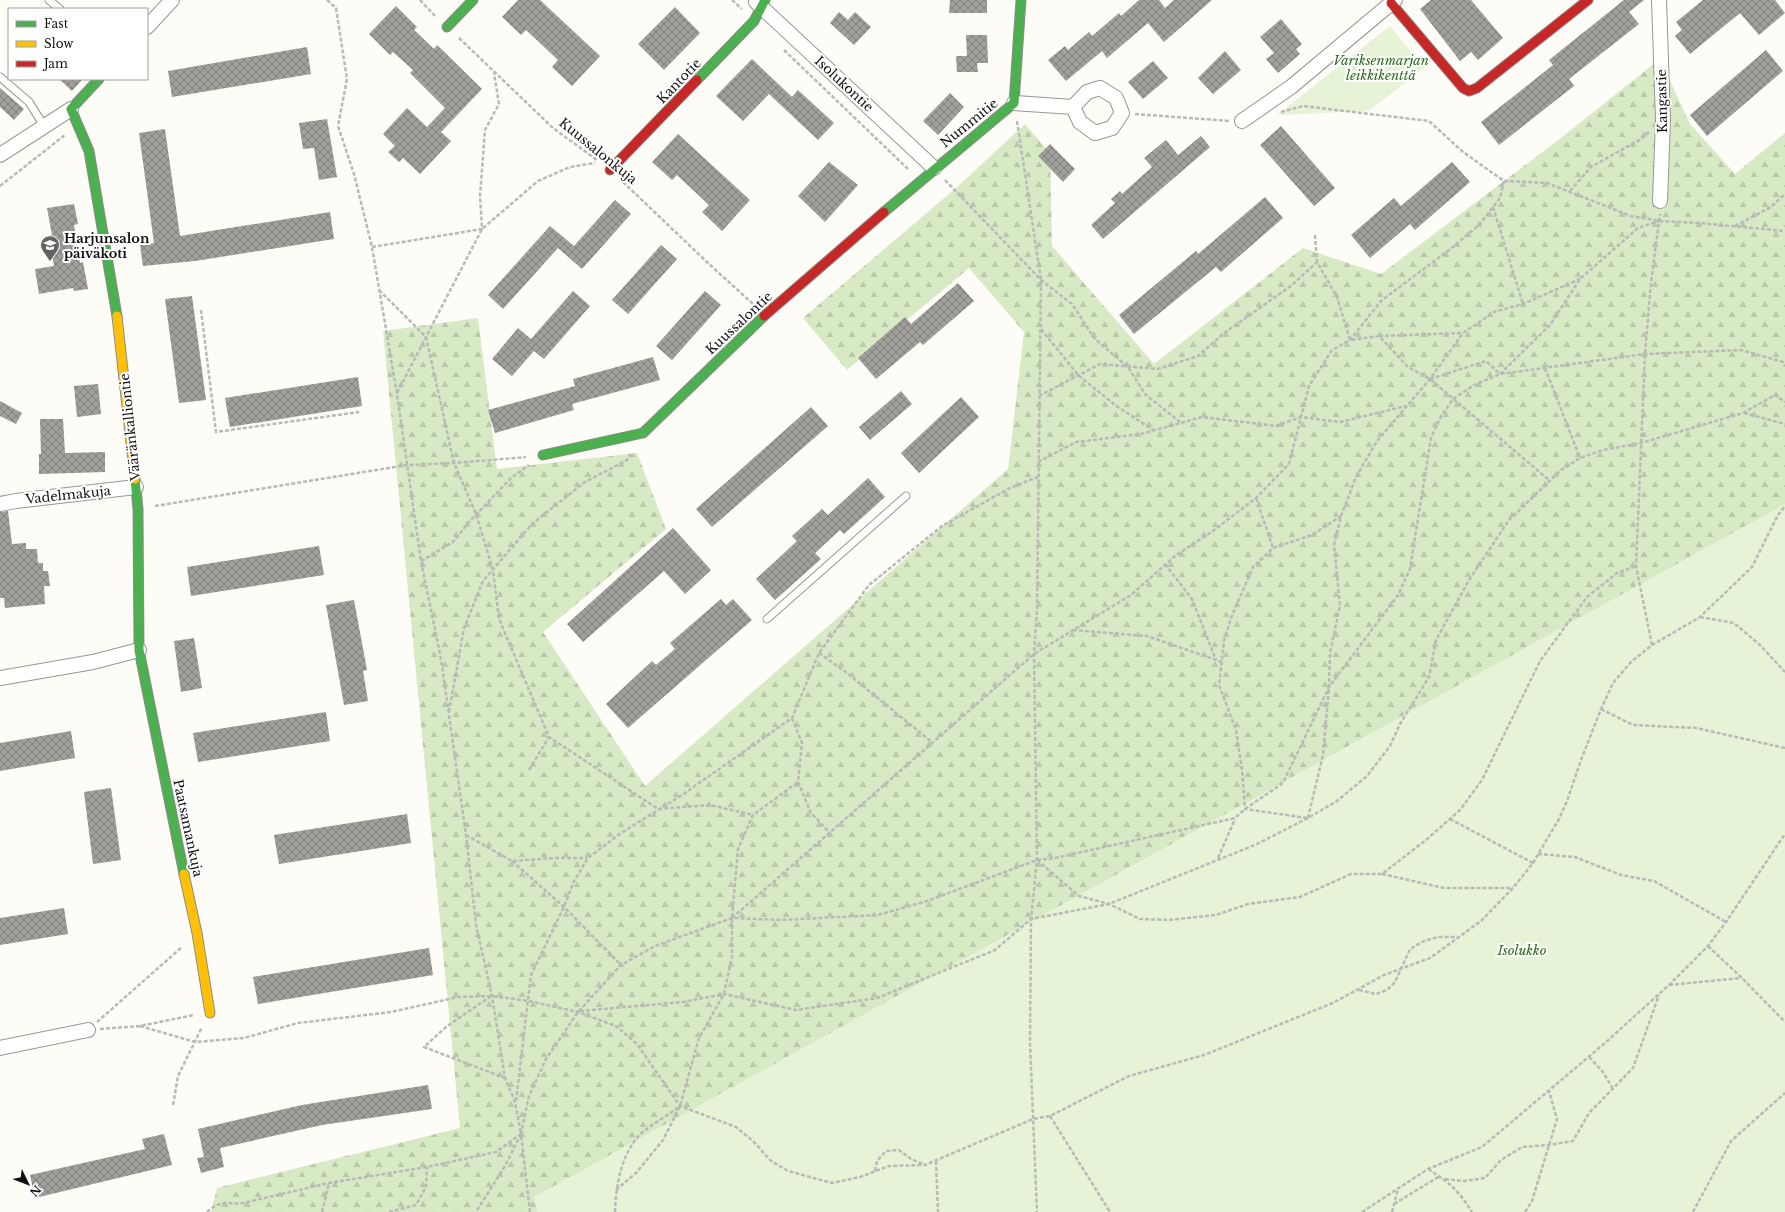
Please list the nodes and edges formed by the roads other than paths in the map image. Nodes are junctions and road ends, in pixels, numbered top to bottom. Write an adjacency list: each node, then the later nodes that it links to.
1 (49, 0): 9 (lane)
2 (172, 0): 10 (street)
3 (473, 0): 11 (street)
4 (1022, 0): 14 (street, Nummitie)
5 (1588, 0): 7 (street)
6 (1659, 0): 22 (street, Kangastie)
7 (1392, 1): 17 (street)
8 (761, 2): 20 (street, Isolukontie); 21 (street, Kantotie)
9 (59, 8)
10 (148, 26)
11 (447, 27)
12 (0, 77): 18 (lane)
13 (98, 80): 16 (street)
14 (1014, 103): 15 (street); 20 (street, Nummitie)
15 (1073, 107): 15 (street)
16 (71, 109): 18 (street); 24 (street, Vääränkalliontie)
17 (1242, 121)
18 (44, 126): 19 (street)
19 (0, 155)
20 (934, 168): 23 (street, Kuussalontie)
21 (610, 170)
22 (1660, 202)
23 (543, 455)
24 (136, 487): 26 (street, Vadelmakuja); 28 (street, Vääränkalliontie)
25 (906, 496): 27 (lane)
26 (0, 504)
27 (767, 619)
28 (139, 650): 29 (street); 30 (street, Paatsamankuja)
29 (0, 678)
30 (210, 1012)
31 (88, 1030): 32 (street)
32 (0, 1048)

